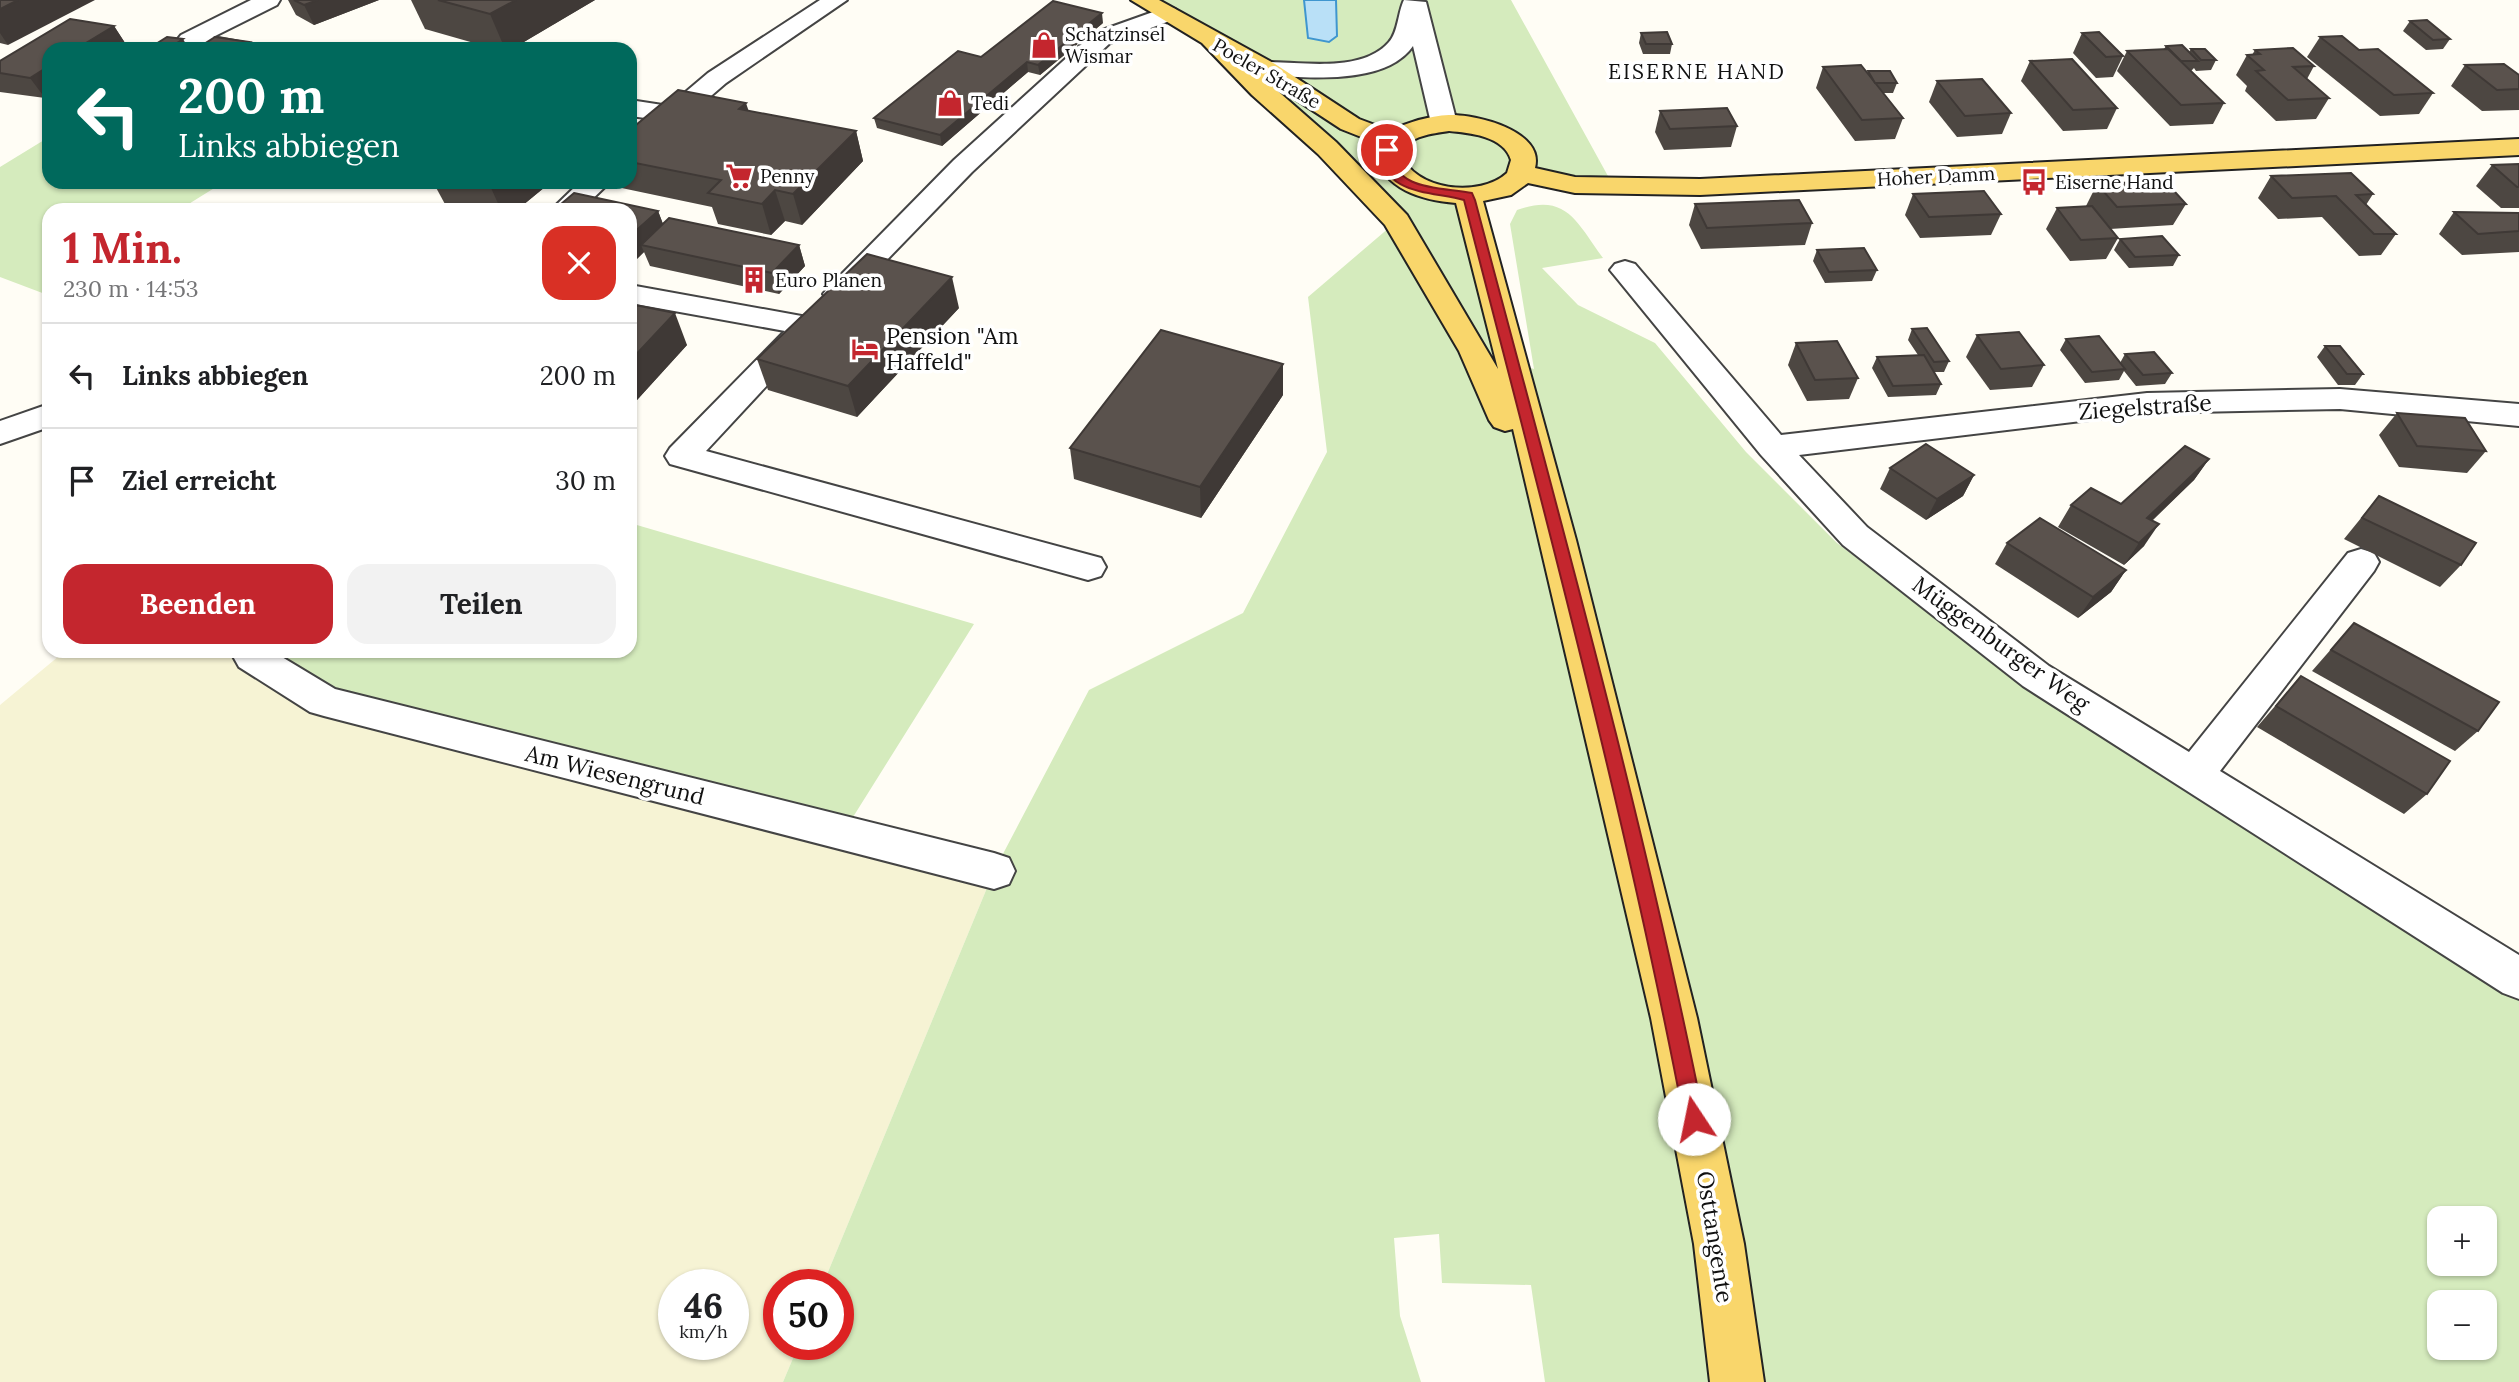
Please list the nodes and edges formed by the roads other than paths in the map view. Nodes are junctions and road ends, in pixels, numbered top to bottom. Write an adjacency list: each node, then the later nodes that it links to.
1 (269, 0): 5 (street)
2 (836, 0): 9 (street)
3 (1413, 1): 7 (street); 10 (street)
4 (1155, 7): 6 (main road, Poeler Straße); 20 (street)
5 (200, 42)
6 (1213, 42): 7 (main road, Poeler Straße); 25 (main road)
7 (1266, 69): 11 (main road, Poeler Straße)
8 (637, 109): 9 (street)
9 (672, 114): 12 (street)
10 (1444, 123): 11 (main road); 14 (main road)
11 (1394, 141): 16 (main road)
12 (637, 146)
13 (2519, 147): 14 (main road, Hoher Damm)
14 (1521, 173): 16 (main road)
15 (588, 189): 17 (street)
16 (1468, 196): 25 (main road, Osttangente)
17 (573, 203)
18 (1625, 270): 24 (street, Müggenburger Weg)
19 (637, 295): 20 (street)
20 (807, 326): 27 (street)
21 (2519, 415): 24 (street, Ziegelstraße)
22 (42, 418): 23 (street)
23 (0, 433)
24 (1773, 447): 29 (street, Müggenburger Weg)
25 (1558, 541): 32 (main road, Osttangente)
26 (2361, 562): 29 (street)
27 (1088, 567)
28 (254, 658): 30 (street, Am Wiesengrund)
29 (2194, 775): 31 (street, Müggenburger Weg)
30 (994, 871)
31 (2519, 979)
32 (1737, 1382)

